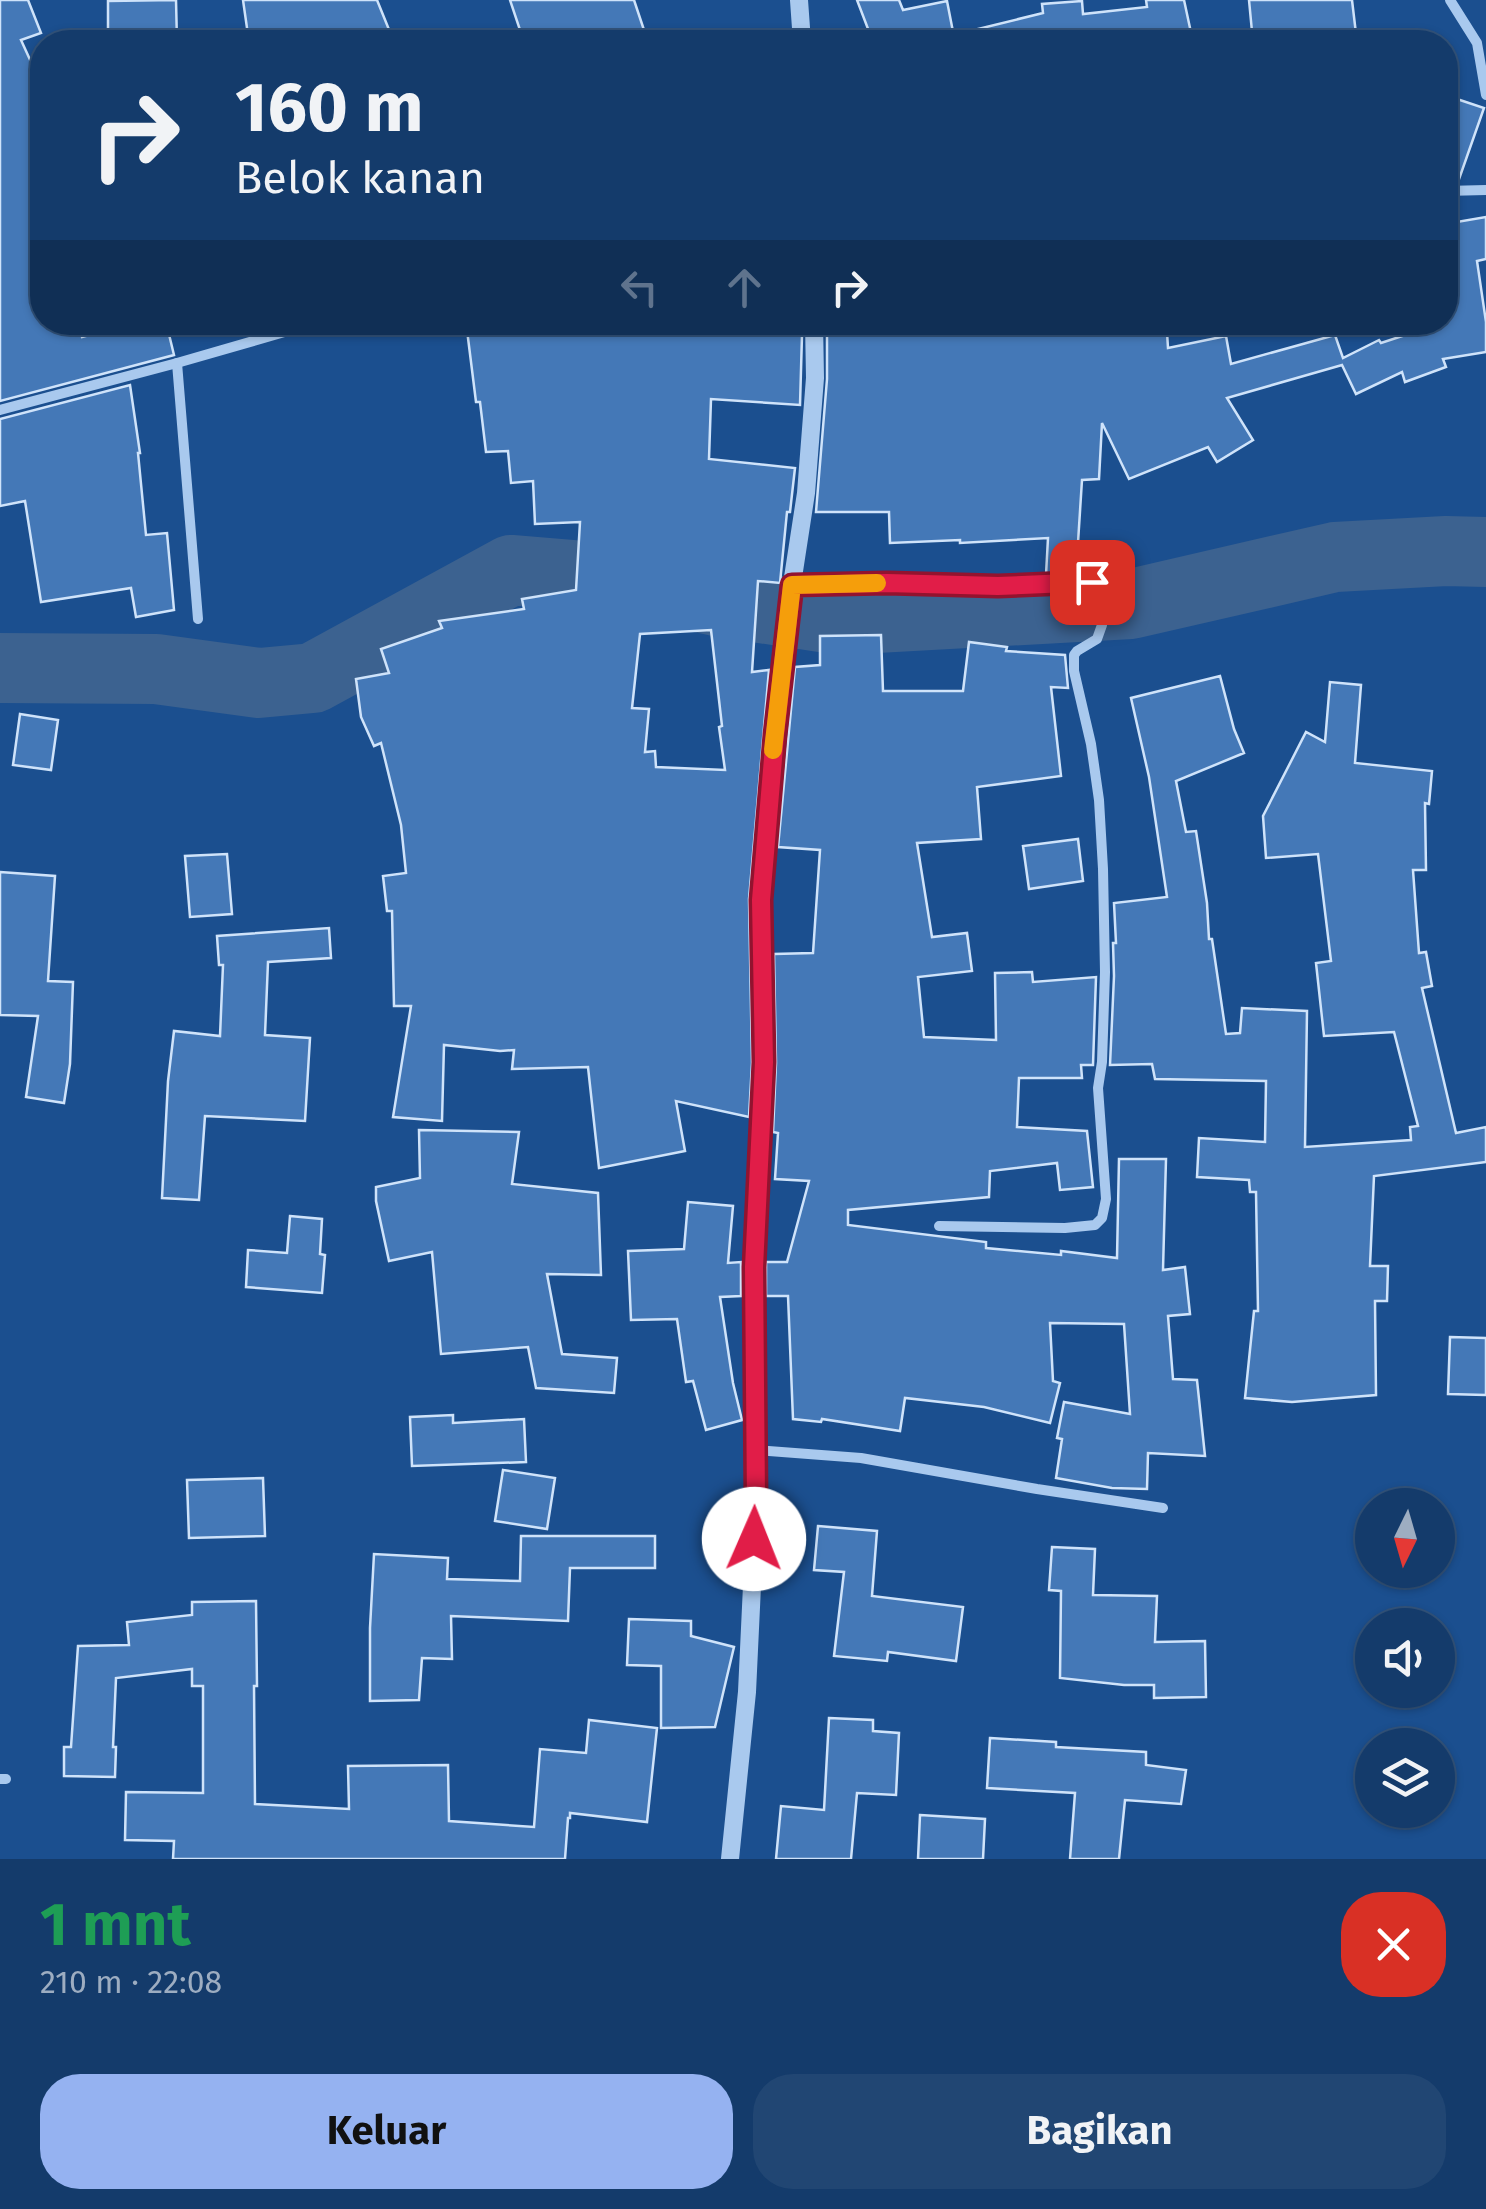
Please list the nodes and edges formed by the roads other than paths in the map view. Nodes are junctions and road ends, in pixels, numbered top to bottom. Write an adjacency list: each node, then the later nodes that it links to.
1 (799, 0): 3 (street)
2 (1450, 0): 4 (street)
3 (801, 30)
4 (1486, 95)
5 (1486, 190): 6 (street)
6 (1458, 191)
7 (276, 335): 9 (street)
8 (814, 335): 11 (street)
9 (177, 364): 10 (street); 12 (street)
10 (0, 410)
11 (791, 593): 13 (street); 14 (street)
12 (198, 619)
13 (939, 1226)
14 (754, 1450): 15 (street); 16 (street)
15 (1162, 1508)
16 (730, 1859)

